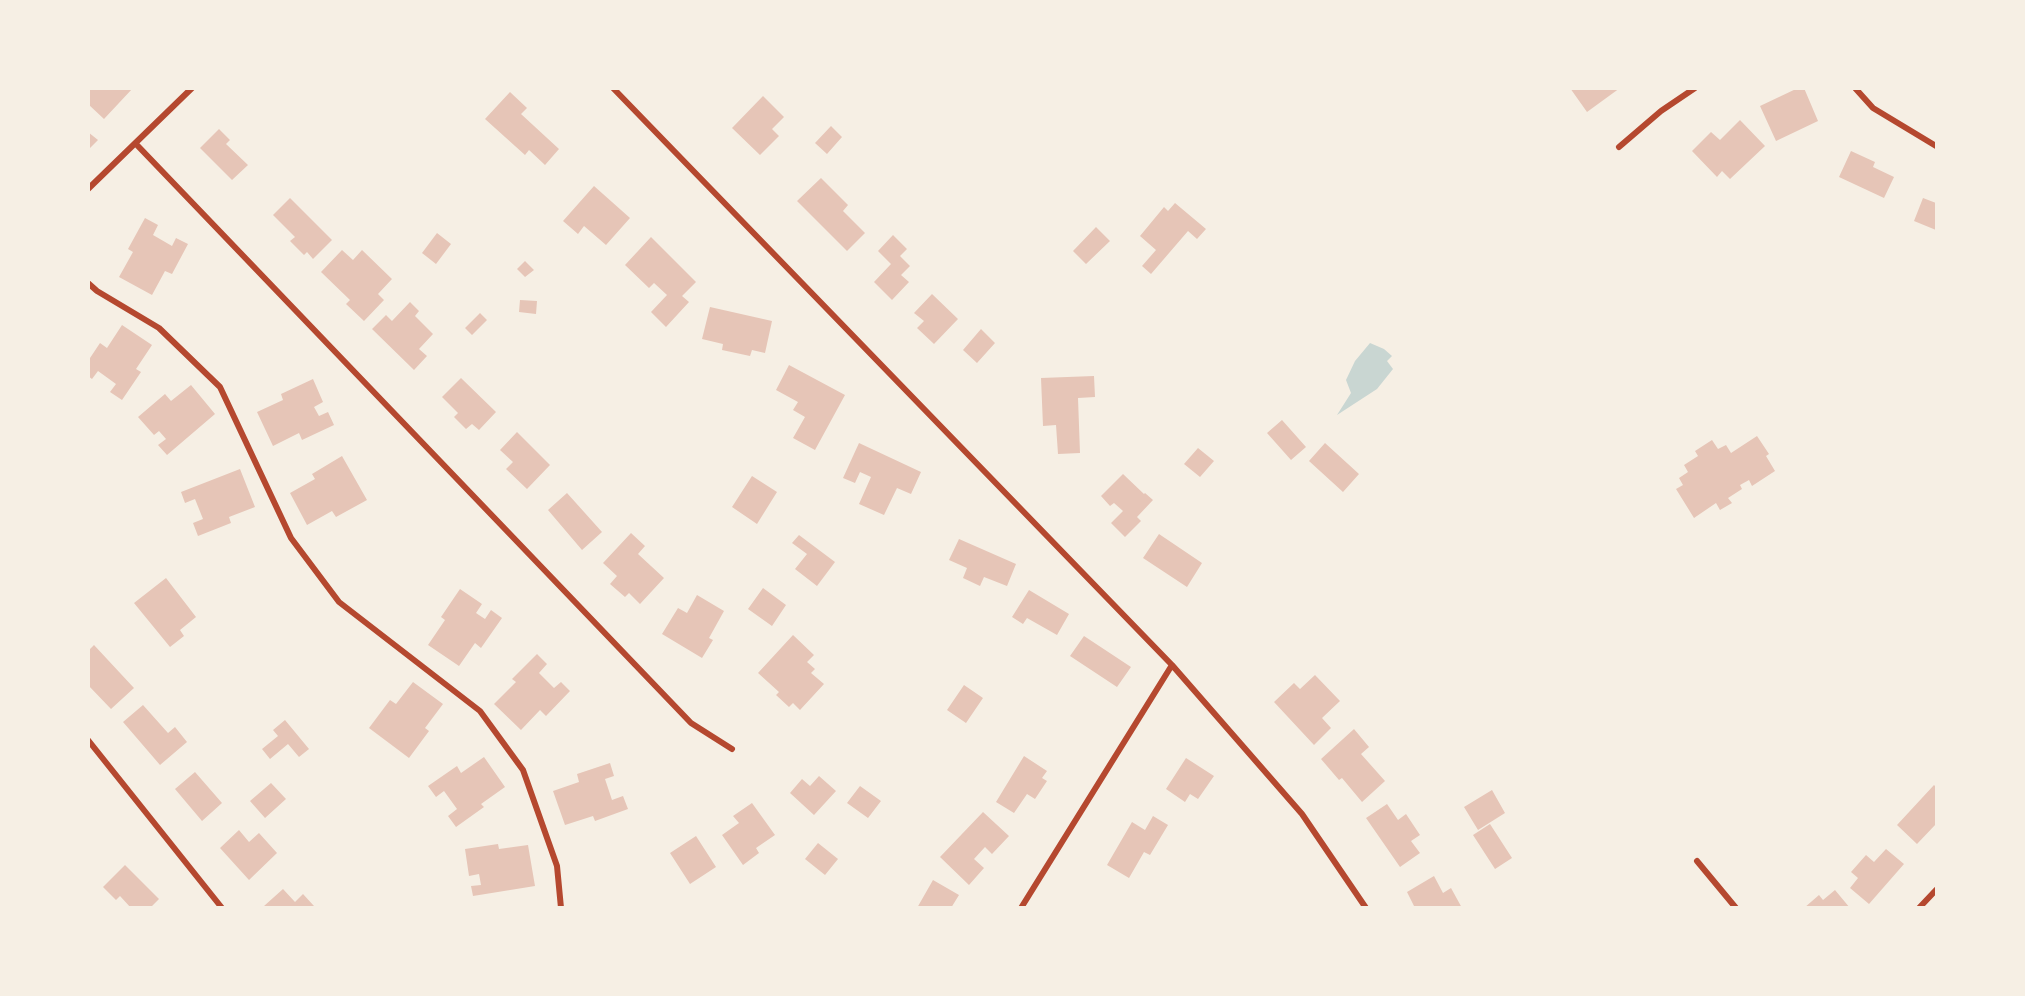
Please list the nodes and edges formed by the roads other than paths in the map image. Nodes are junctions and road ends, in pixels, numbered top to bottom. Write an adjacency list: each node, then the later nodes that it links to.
1 (192, 88): 5 (street)
2 (613, 88): 10 (street)
3 (1695, 88): 7 (street)
4 (1855, 88): 6 (street)
5 (136, 144): 8 (street); 12 (street)
6 (1936, 146)
7 (1619, 147)
8 (88, 189)
9 (88, 283): 16 (street)
10 (1172, 665): 17 (street); 18 (street)
11 (88, 740): 15 (street)
12 (732, 749)
13 (1697, 861): 19 (street)
14 (1936, 890): 20 (street)
15 (222, 908)
16 (561, 908)
17 (1021, 908)
18 (1366, 908)
19 (1736, 908)
20 (1919, 908)

